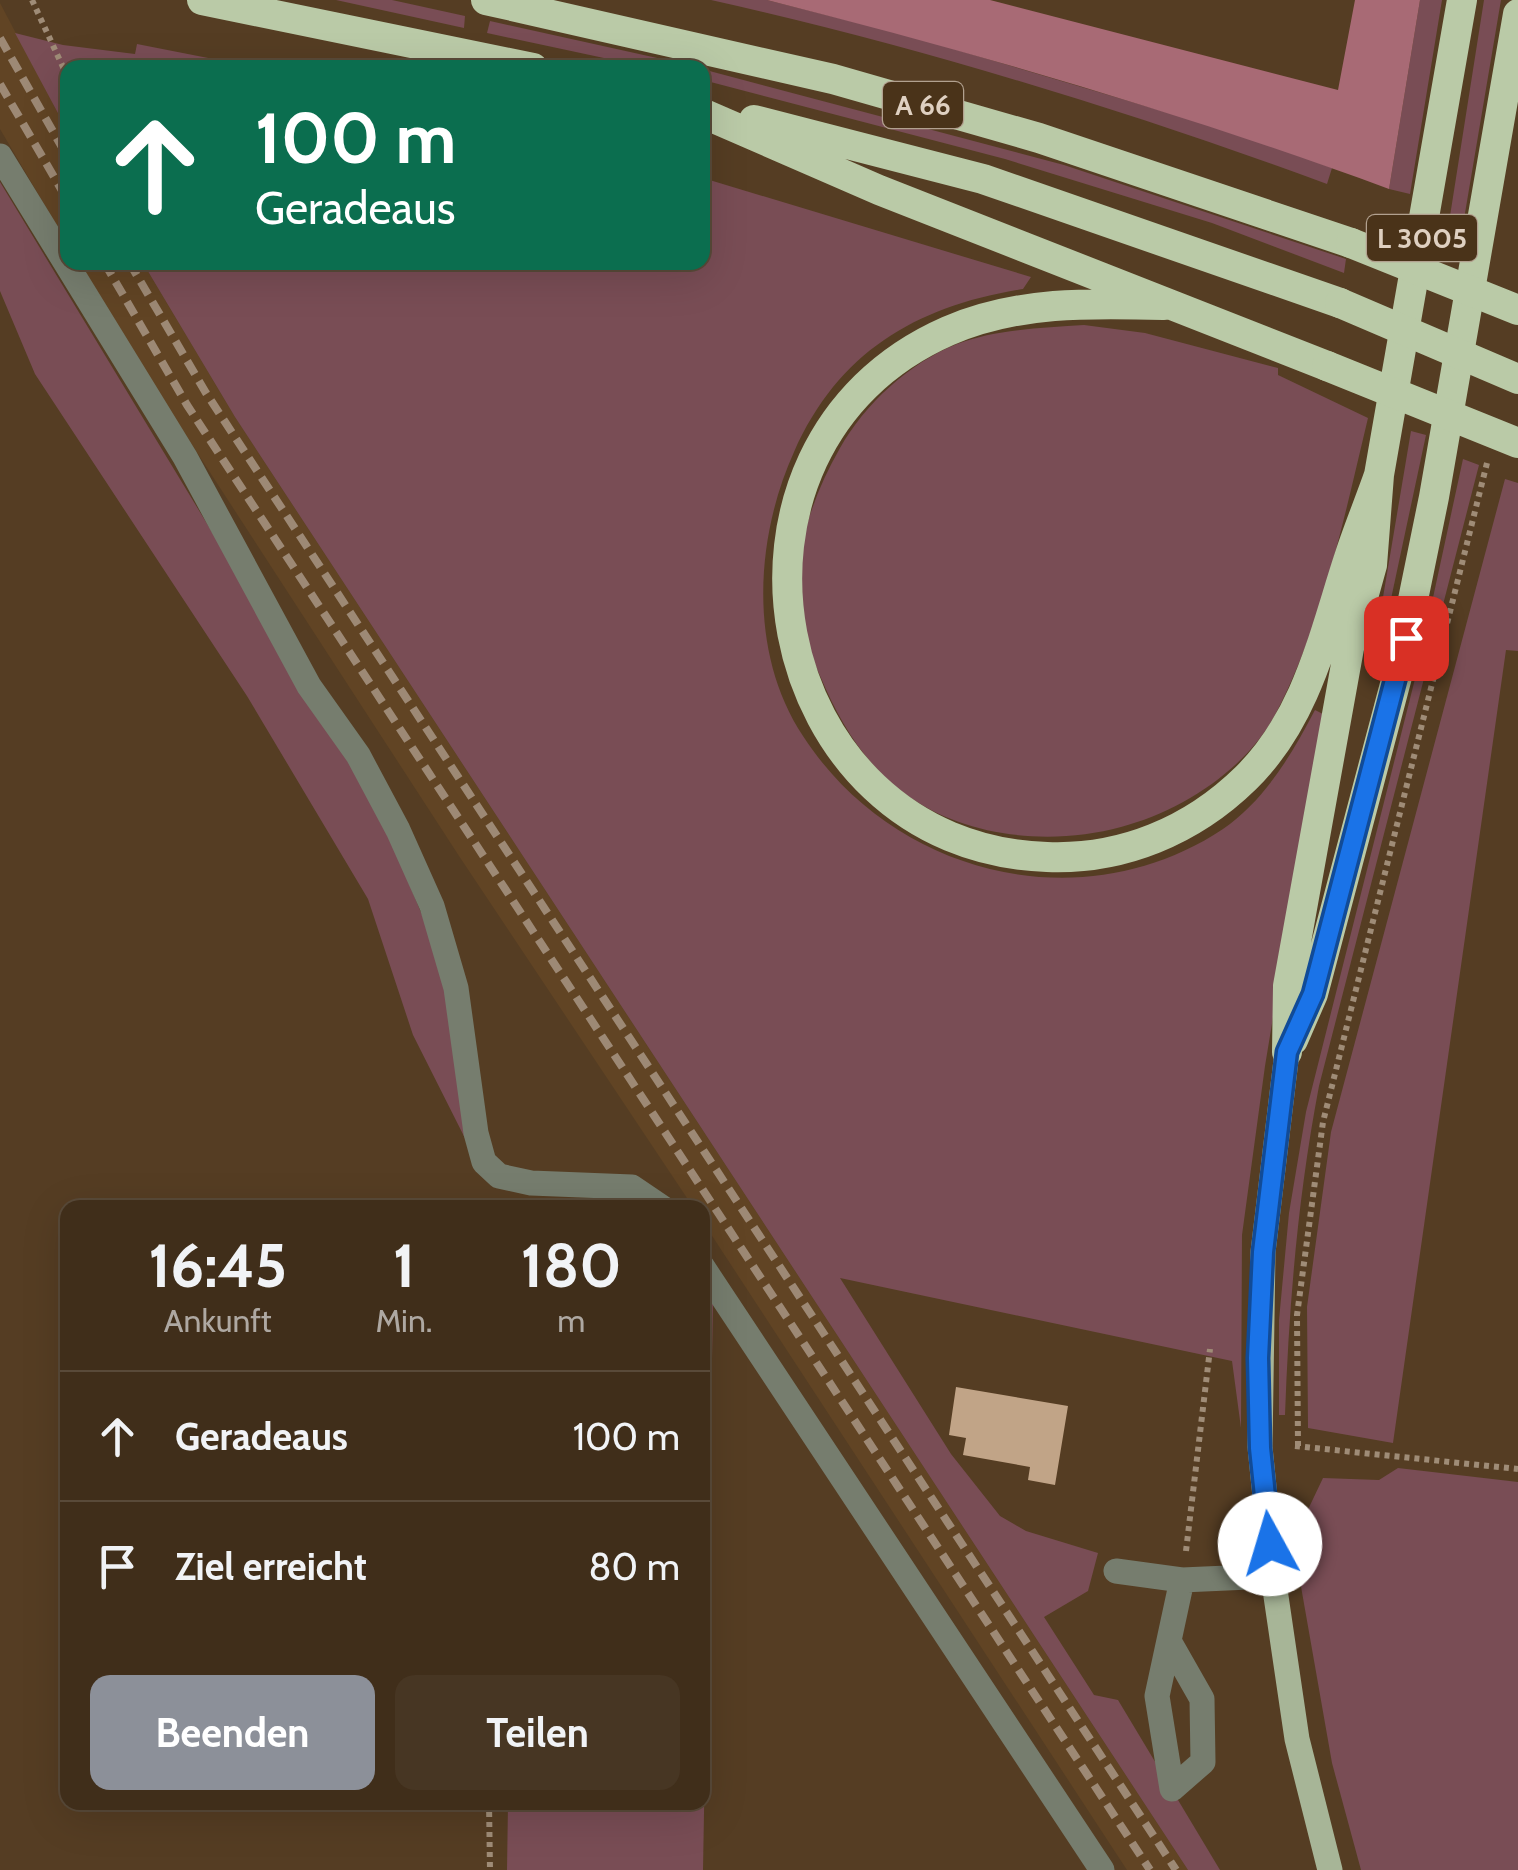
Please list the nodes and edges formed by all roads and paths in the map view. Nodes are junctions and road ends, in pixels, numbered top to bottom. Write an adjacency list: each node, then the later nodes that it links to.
1 (32, 0): 7 (path)
2 (202, 0): 6 (highway)
3 (486, 0): 14 (highway, A 66, bridge)
4 (1462, 0): 18 (highway, L 3005)
5 (1518, 14): 19 (highway, L 3005)
6 (495, 60)
7 (60, 61)
8 (710, 112): 15 (highway, A 66, bridge)
9 (710, 113): 13 (highway)
10 (0, 156): 11 (lane)
11 (60, 254)
12 (70, 270): 20 (lane)
13 (1164, 304): 16 (highway, bridge); 18 (highway)
14 (1518, 310)
15 (1518, 379)
16 (1518, 443)
17 (1486, 468): 23 (path)
18 (1379, 476): 19 (highway, L 3005)
19 (1287, 1052): 25 (main road)
20 (651, 1200)
21 (710, 1278): 30 (lane)
22 (1210, 1349): 26 (path)
23 (1518, 1469)
24 (1116, 1571): 26 (lane)
25 (1273, 1576): 26 (lane); 31 (main road)
26 (1182, 1580): 27 (lane)
27 (1169, 1641): 27 (lane)
28 (490, 1810): 29 (path)
29 (490, 1870)
30 (1102, 1870)
31 (1330, 1870)

